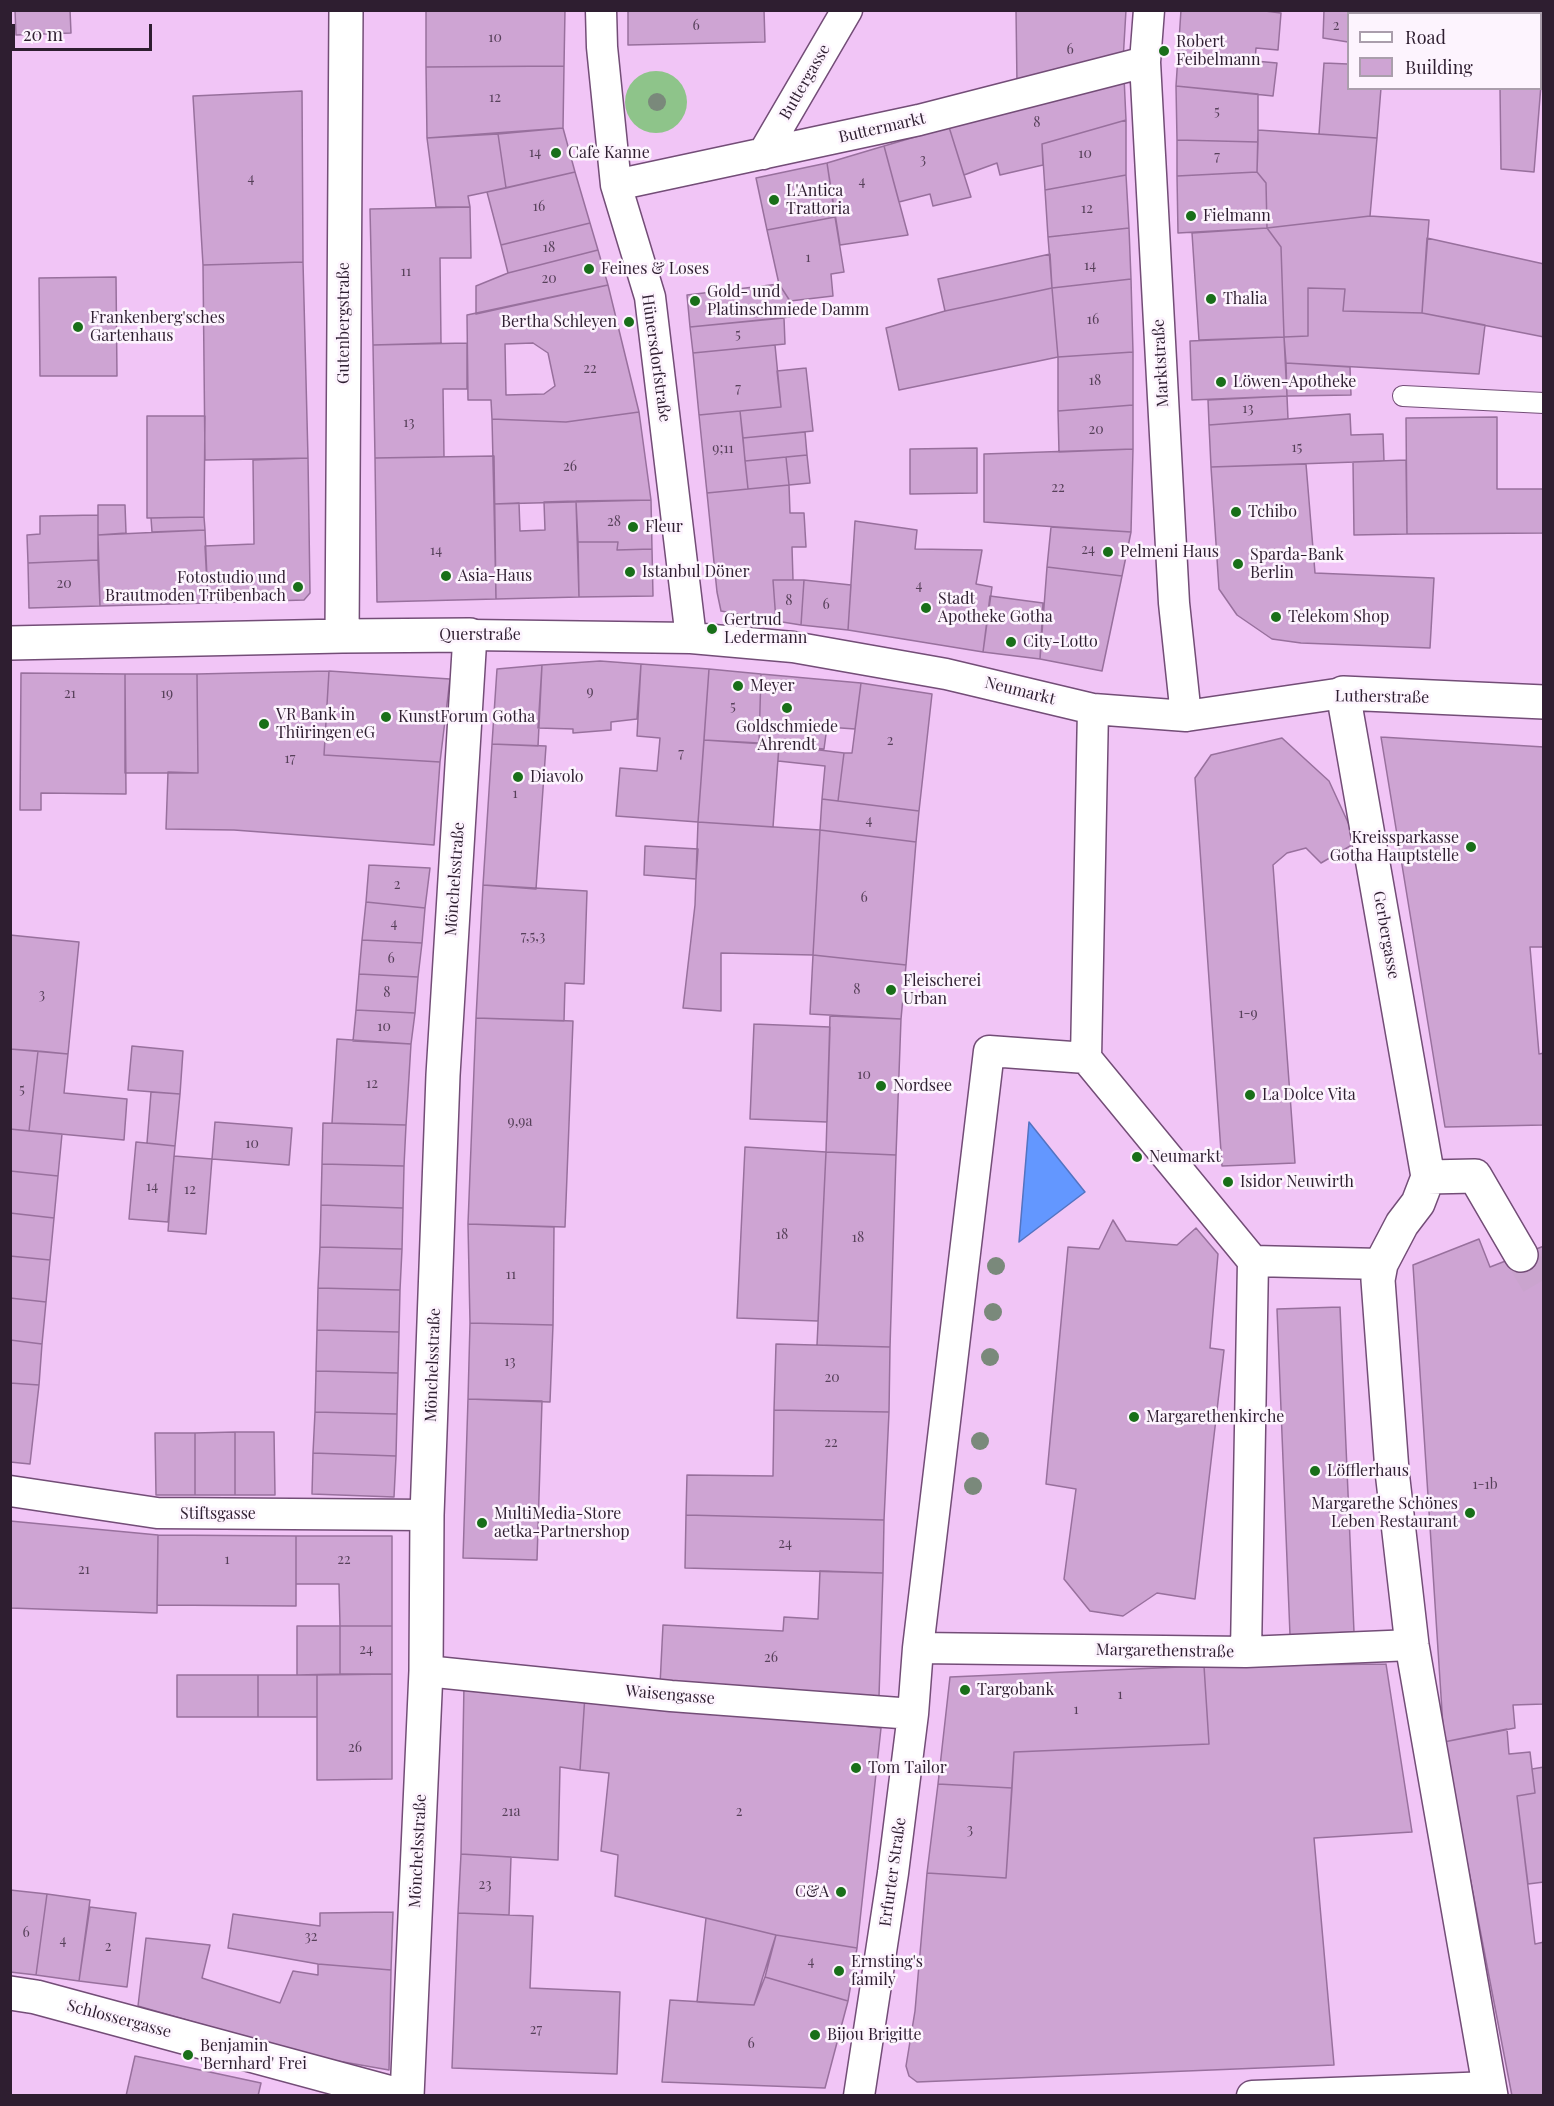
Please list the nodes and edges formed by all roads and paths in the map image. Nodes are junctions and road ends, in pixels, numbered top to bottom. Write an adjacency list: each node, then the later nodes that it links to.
1 (346, 10): 11 (street, Gutenbergstraße)
2 (601, 10): 7 (street, Hünersdorfstraße)
3 (847, 10): 6 (street, Buttergasse)
4 (1149, 10): 5 (street, Marktstraße)
5 (1145, 62): 6 (street, Buttermarkt); 18 (street, Marktstraße)
6 (763, 154): 7 (street, Buttermarkt)
7 (616, 185): 12 (street, Hünersdorfstraße)
8 (1403, 396): 9 (lane)
9 (1544, 403)
10 (470, 635): 11 (street, Querstraße); 12 (street, Querstraße); 25 (street, Mönchelsstraße)
11 (342, 636): 13 (street, Querstraße)
12 (691, 638): 14 (street, Querstraße)
13 (10, 643)
14 (946, 674): 17 (street, Neumarkt)
15 (1342, 693): 16 (street, Lutherstraße); 18 (street, Lutherstraße); 20 (street, Gerbergasse)
16 (1544, 702)
17 (1093, 709): 18 (street, Neumarkt); 19 (street)
18 (1186, 716)
19 (1086, 1058): 22 (street); 27 (street)
20 (1428, 1178): 21 (street); 23 (street)
21 (1521, 1255)
22 (1253, 1261): 23 (street); 28 (street)
23 (1381, 1264): 26 (street)
24 (10, 1491): 25 (street, Stiftsgasse)
25 (427, 1515): 29 (street, Mönchelsstraße)
26 (1412, 1645): 28 (street, Margarethenstraße); 32 (street)
27 (918, 1648): 28 (street, Margarethenstraße); 30 (street, Erfurter Straße)
28 (1246, 1652)
29 (426, 1671): 30 (street, Waisengasse); 34 (street, Mönchelsstraße)
30 (913, 1714): 35 (street, Erfurter Straße)
31 (10, 1993): 33 (street, Schlossergasse)
32 (1490, 2091): 36 (street)
33 (402, 2096)
34 (407, 2096)
35 (859, 2096)
36 (1252, 2096)

